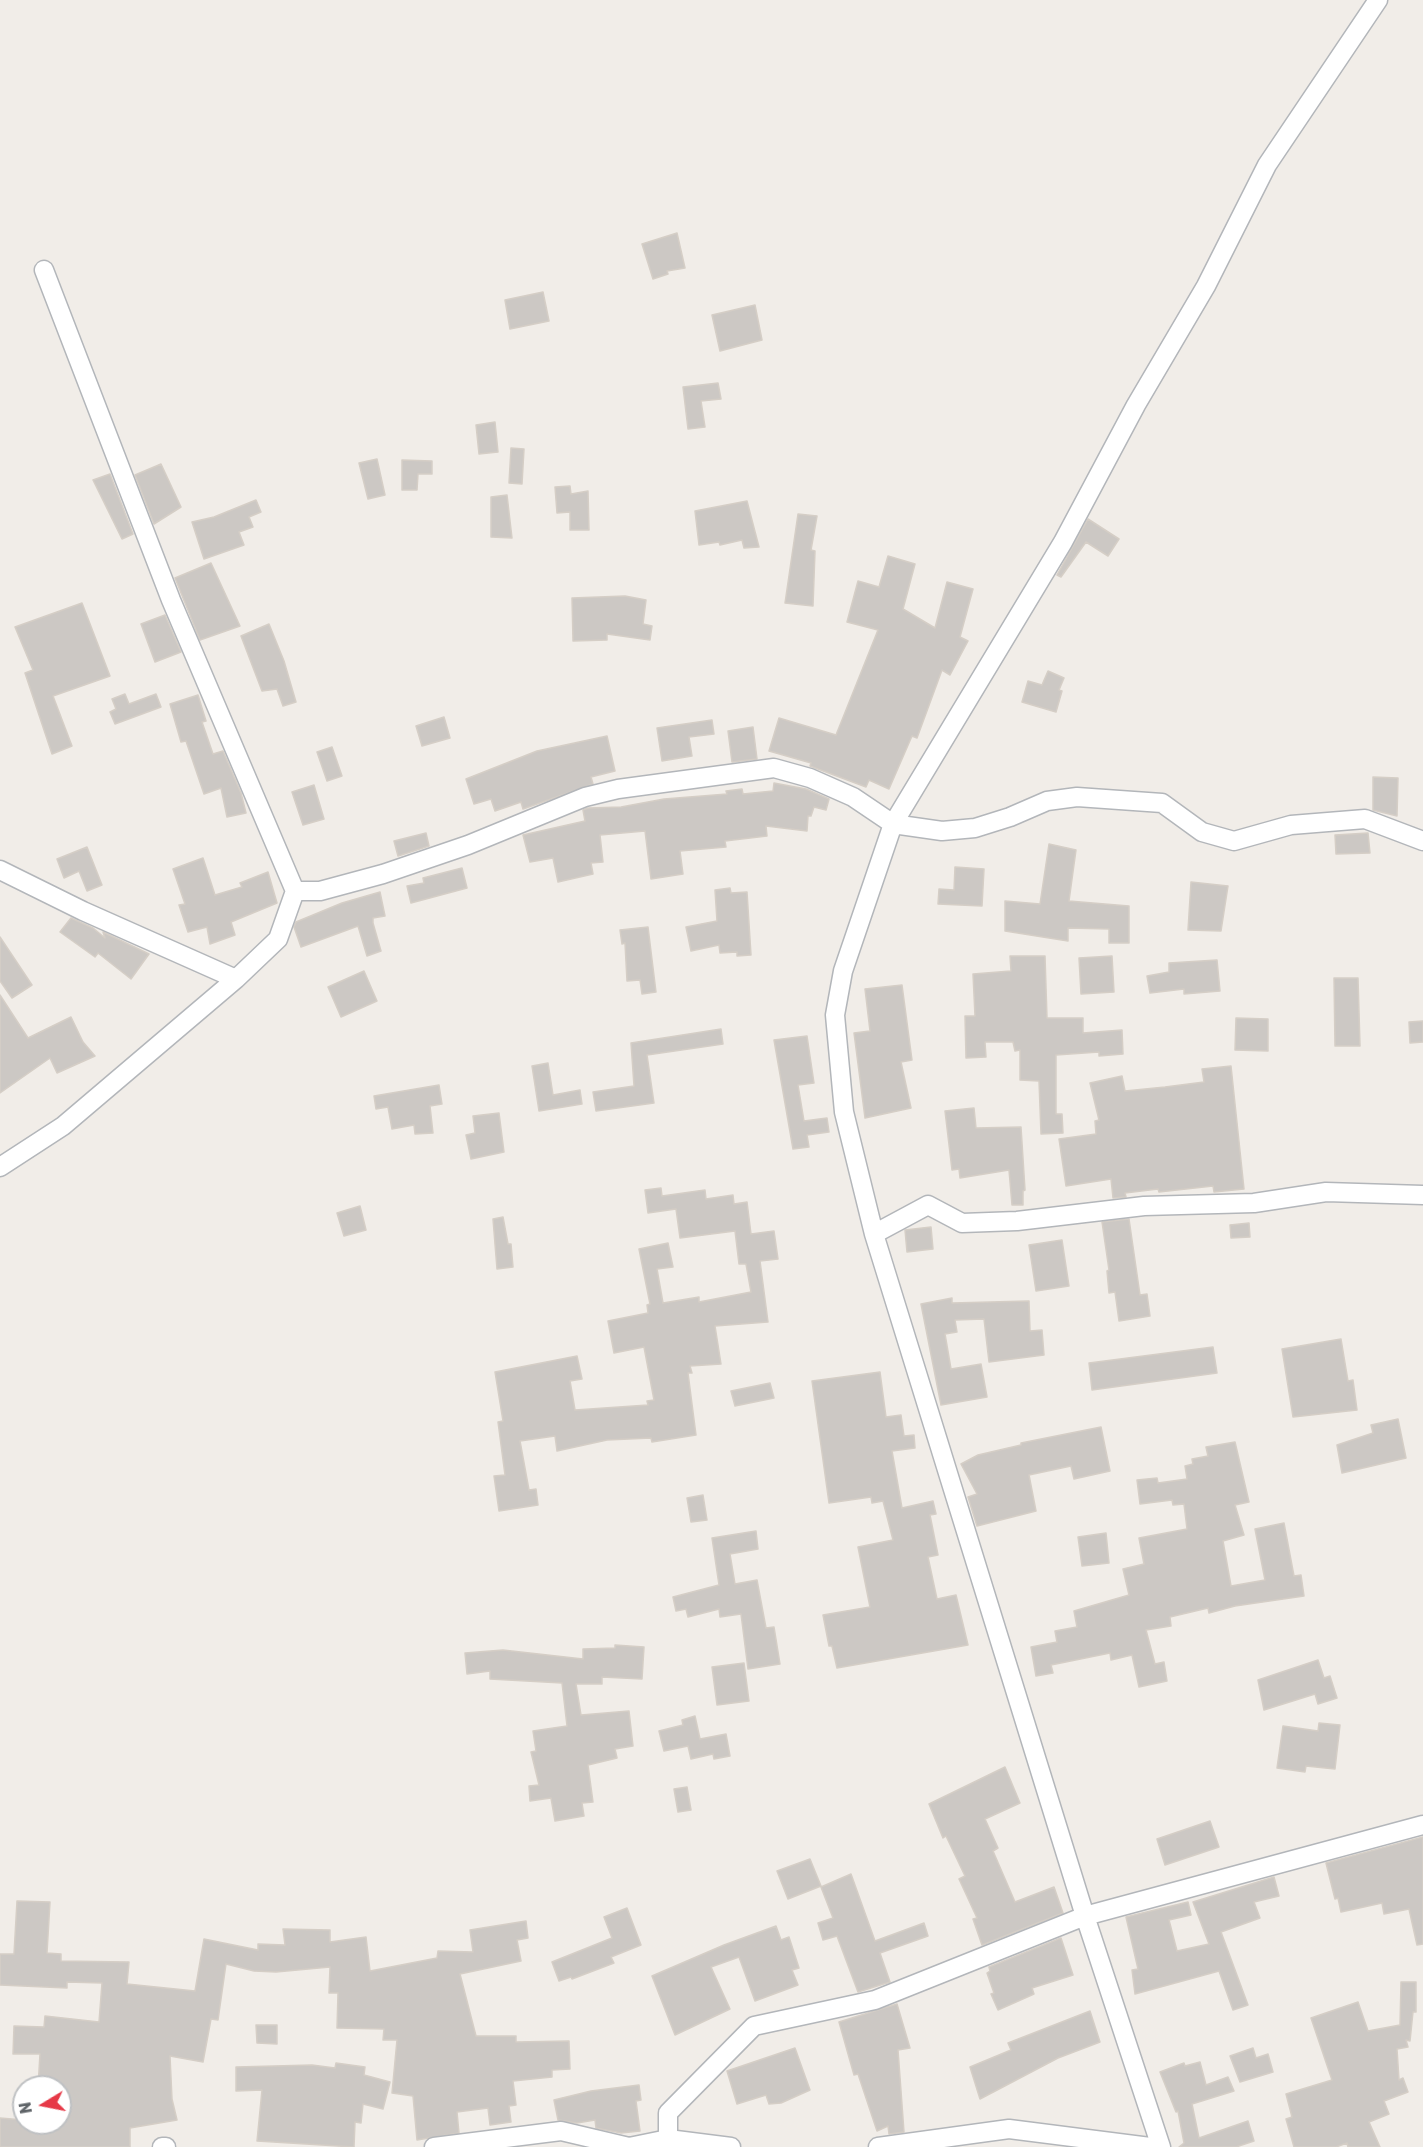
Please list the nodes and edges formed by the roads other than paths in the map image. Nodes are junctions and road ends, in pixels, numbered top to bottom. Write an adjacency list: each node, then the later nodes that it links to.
1 (1380, 2): 3 (street)
2 (44, 270): 6 (street)
3 (893, 824): 4 (street); 6 (street); 10 (street)
4 (1423, 841)
5 (0, 870): 7 (street)
6 (295, 891): 7 (street)
7 (236, 979): 8 (street)
8 (0, 1167)
9 (1423, 1195): 10 (street)
10 (874, 1234): 12 (street)
11 (1423, 1826): 12 (street)
12 (1085, 1916): 13 (street); 18 (street)
13 (668, 2139): 14 (street); 15 (street)
14 (434, 2147)
15 (731, 2147)
16 (878, 2147): 17 (street)
17 (1150, 2147)
18 (1161, 2147)

